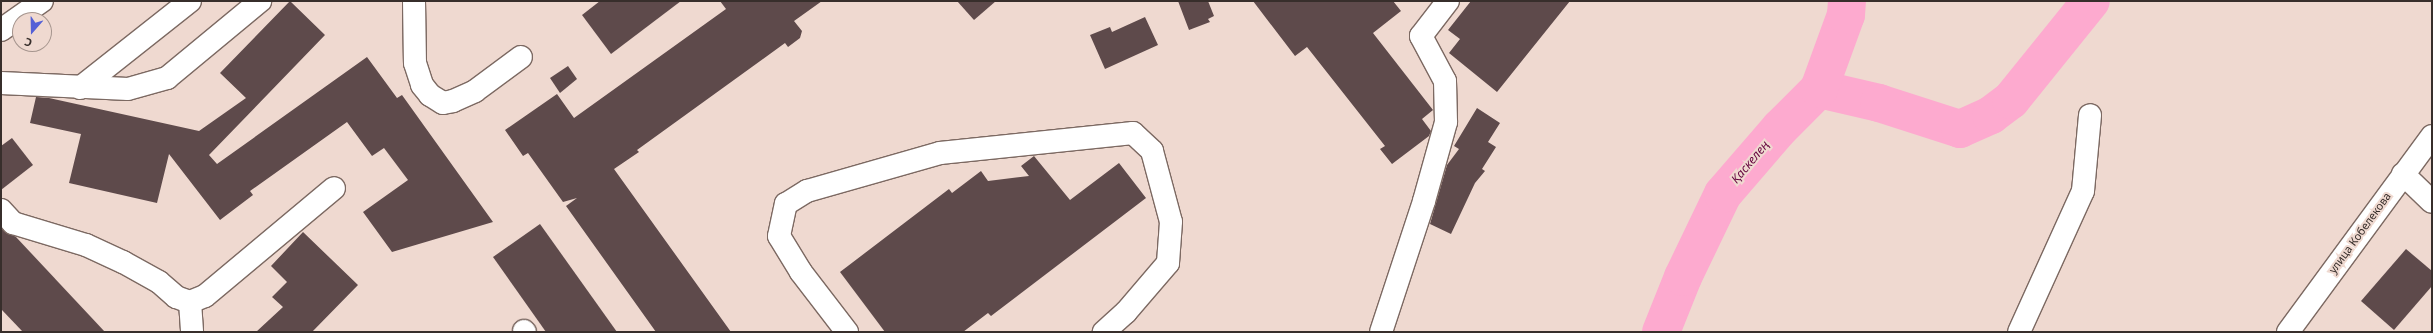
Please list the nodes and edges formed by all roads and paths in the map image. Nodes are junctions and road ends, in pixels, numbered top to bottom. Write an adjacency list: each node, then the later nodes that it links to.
1 (42, 1): 6 (street)
2 (190, 1): 9 (street)
3 (260, 1): 9 (street)
4 (414, 1): 7 (street)
5 (1448, 1): 20 (street)
6 (1, 30)
7 (521, 57)
8 (1, 83): 9 (street)
9 (80, 88)
10 (2090, 114): 21 (street)
11 (2432, 136): 12 (street, улица Кобелекова)
12 (2403, 174): 14 (street); 22 (street, улица Кобелекова)
13 (334, 188): 16 (street)
14 (2432, 202)
15 (1, 210): 16 (street)
16 (190, 302): 17 (street)
17 (192, 332)
18 (847, 332): 19 (street)
19 (1104, 332)
20 (1381, 332)
21 (2019, 332)
22 (2288, 332)

